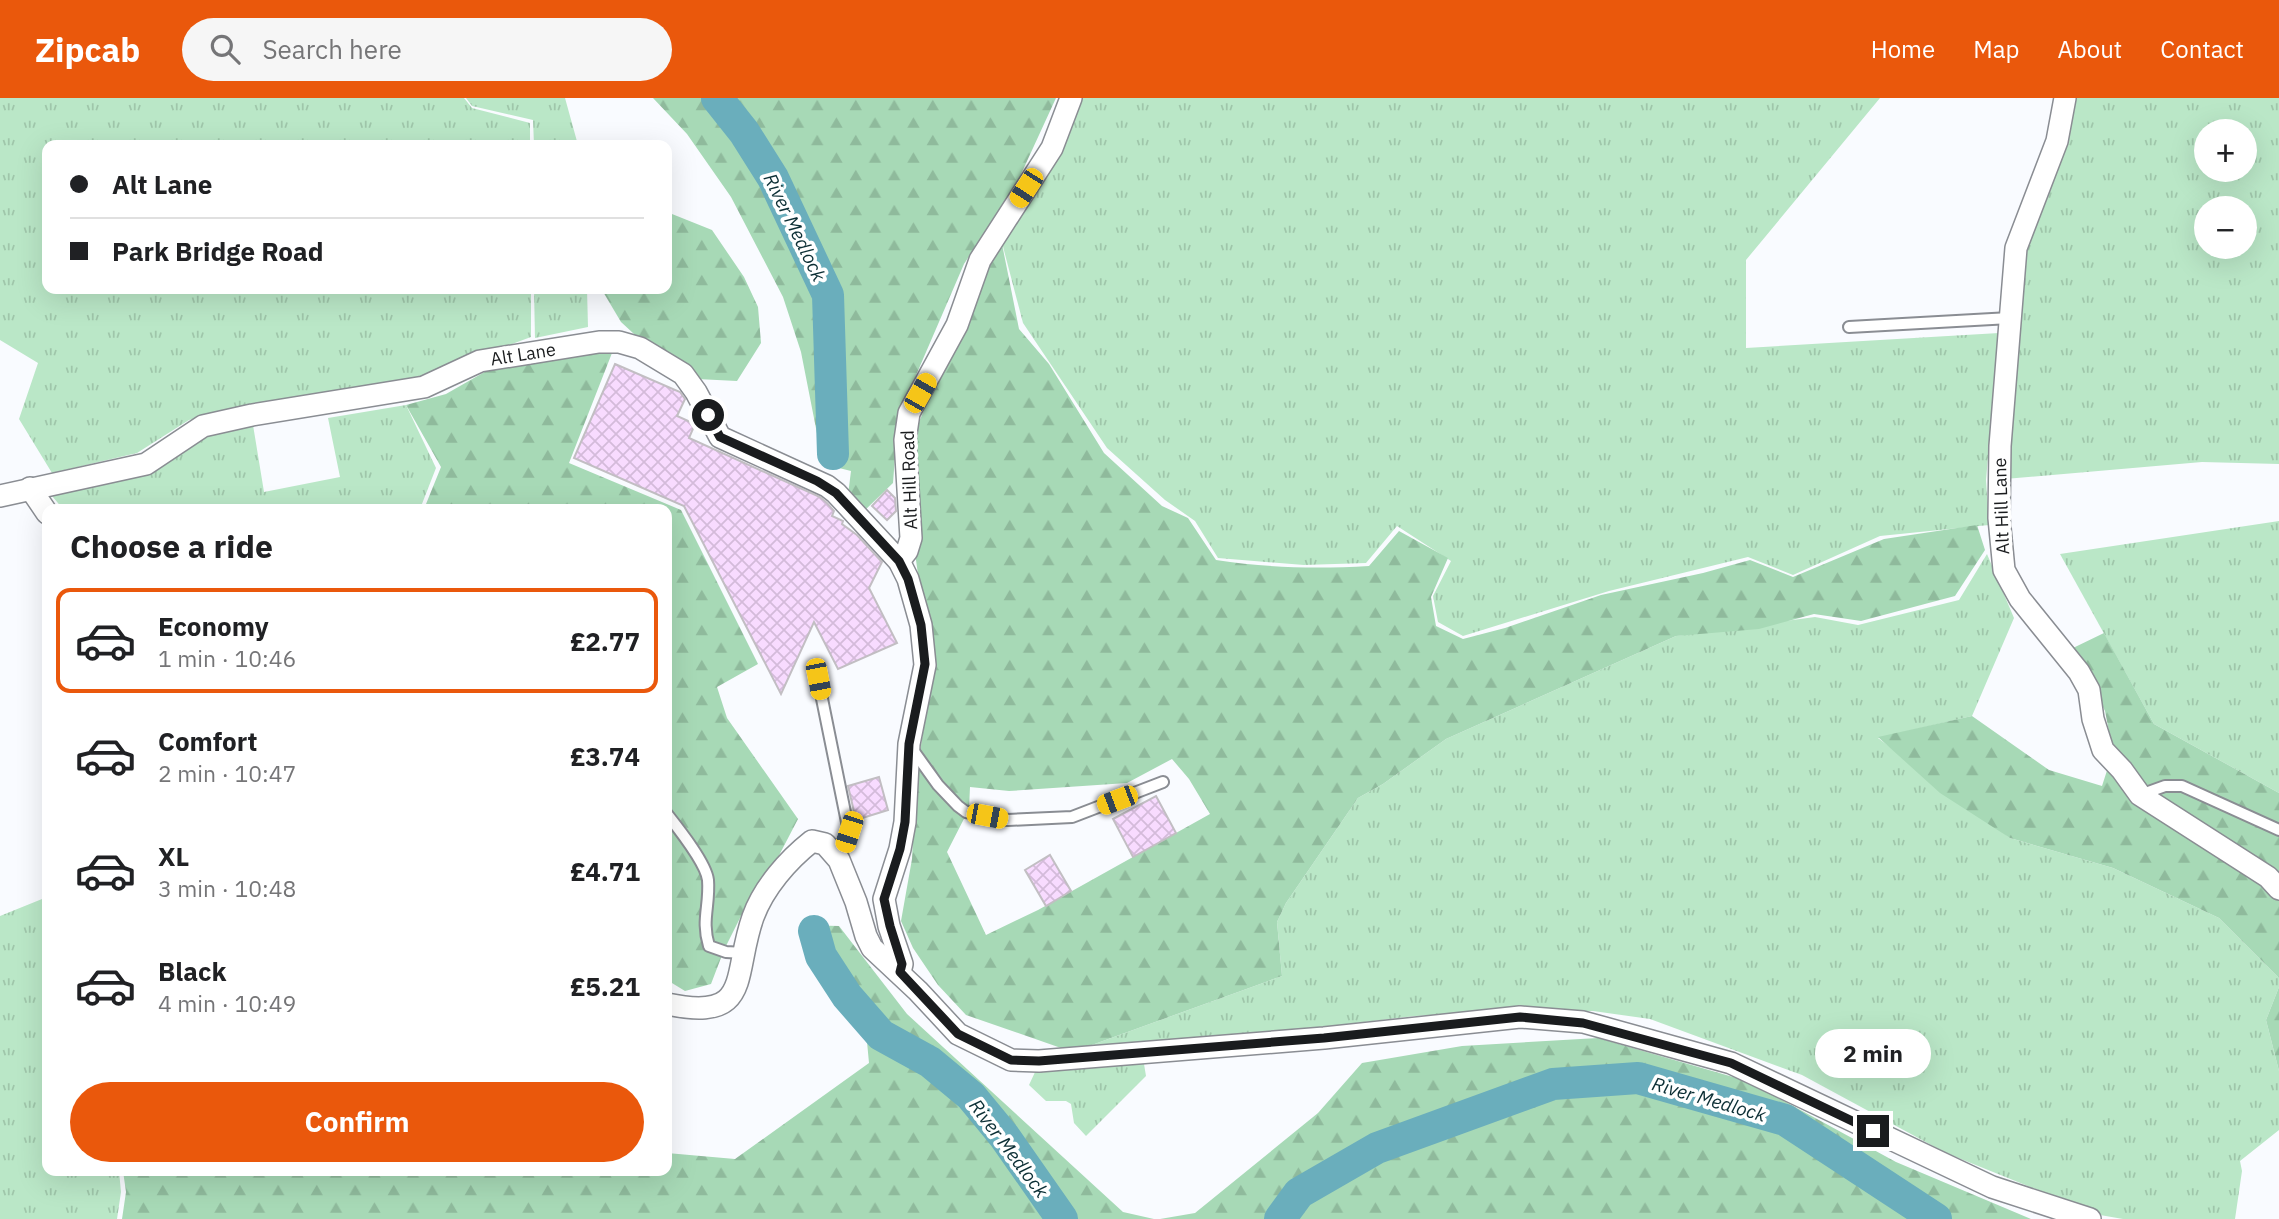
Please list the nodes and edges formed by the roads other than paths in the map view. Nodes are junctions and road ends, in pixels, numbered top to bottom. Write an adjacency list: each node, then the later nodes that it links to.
1 (1071, 98): 8 (street, Alt Hill Road)
2 (2065, 98): 3 (street, Alt Hill Lane)
3 (2010, 318): 4 (lane); 12 (street, Alt Hill Lane)
4 (1849, 327)
5 (30, 488): 6 (street, Alt Lane); 7 (street); 8 (street, Alt Lane)
6 (0, 496)
7 (42, 506)
8 (899, 561): 10 (street)
9 (818, 679): 15 (lane)
10 (909, 744): 11 (lane); 18 (street)
11 (1163, 782)
12 (2140, 796): 14 (lane); 16 (street, Alt Hill Lane)
13 (672, 821): 17 (lane)
14 (2279, 830)
15 (839, 860): 17 (street); 18 (street)
16 (2279, 889)
17 (744, 953): 19 (street)
18 (900, 972): 20 (street)
19 (672, 1005)
20 (2091, 1219)

